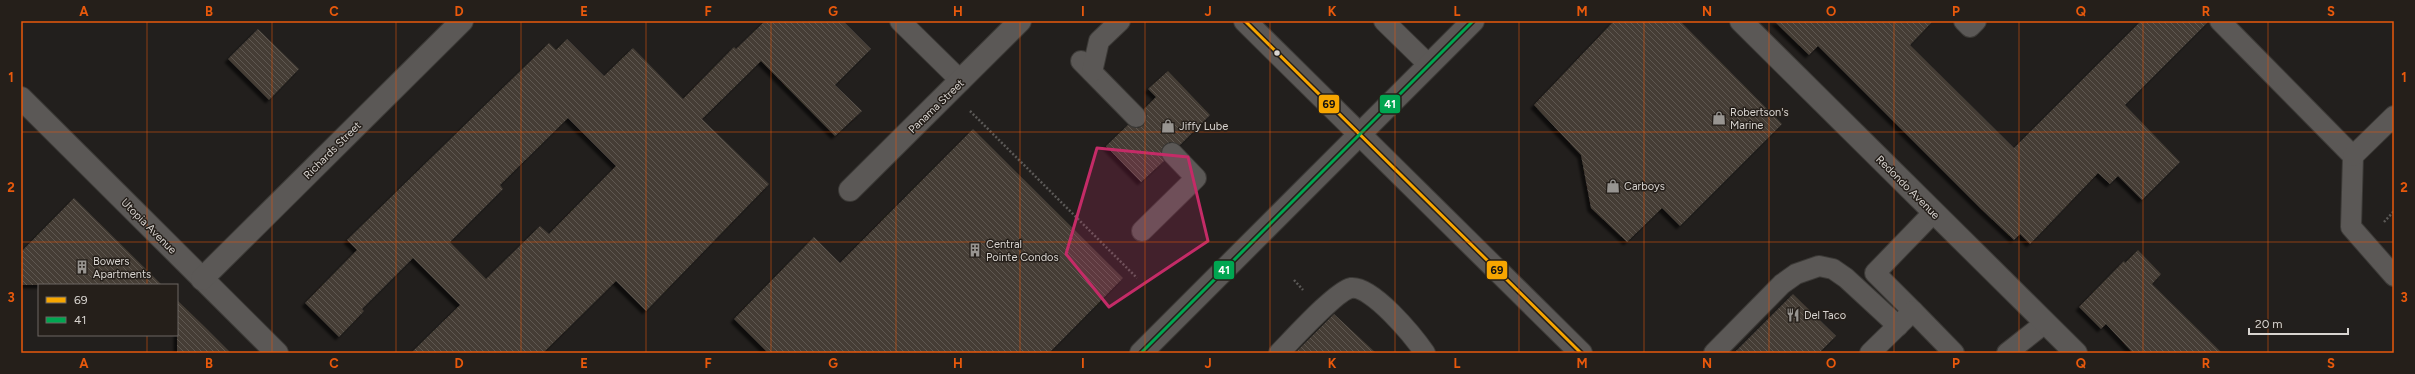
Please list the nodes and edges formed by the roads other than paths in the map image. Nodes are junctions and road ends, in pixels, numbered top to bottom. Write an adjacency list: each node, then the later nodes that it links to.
1 (462, 21): 24 (street, Richards Street)
2 (900, 21): 13 (lane)
3 (1020, 21): 13 (street, Panama Street)
4 (1120, 21): 16 (lane)
5 (1245, 21): 17 (street)
6 (1384, 21): 12 (lane)
7 (1473, 21): 12 (street)
8 (1741, 21): 21 (street, Redondo Avenue)
9 (1964, 21): 10 (lane)
10 (1976, 21)
11 (2220, 21): 19 (lane)
12 (1429, 65): 17 (street)
13 (955, 86): 20 (street, Panama Street)
14 (21, 98): 24 (street, Utopia Avenue)
15 (2394, 116): 19 (lane)
16 (1136, 117)
17 (1360, 134): 29 (street); 32 (street)
18 (1172, 153): 22 (lane)
19 (2353, 156): 23 (lane)
20 (850, 190)
21 (1934, 212): 25 (lane); 26 (street, Redondo Avenue)
22 (1142, 231)
23 (2394, 276)
24 (202, 279): 28 (street, Utopia Avenue)
25 (1913, 310): 27 (lane); 35 (lane)
26 (2045, 323): 36 (lane); 37 (street, Redondo Avenue)
27 (1898, 326): 33 (lane); 34 (lane)
28 (276, 353)
29 (1141, 353)
30 (1279, 353): 31 (lane)
31 (1425, 353)
32 (1581, 353)
33 (1714, 353)
34 (1870, 353)
35 (1954, 353)
36 (2007, 353)
37 (2076, 353)

